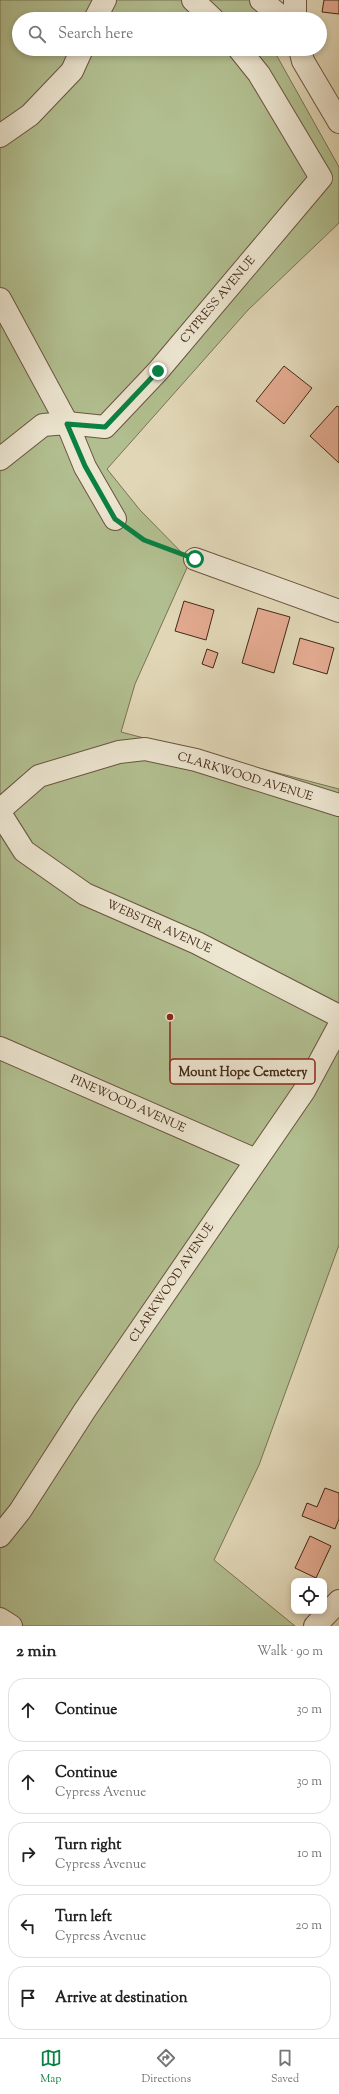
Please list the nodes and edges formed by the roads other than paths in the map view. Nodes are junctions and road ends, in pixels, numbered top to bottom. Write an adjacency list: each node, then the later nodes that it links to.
1 (105, 0): 5 (street)
2 (193, 0): 6 (street)
3 (260, 0): 7 (street)
4 (295, 0): 8 (street)
5 (99, 12)
6 (206, 12)
7 (275, 12)
8 (295, 12)
9 (79, 56): 13 (street)
10 (245, 56): 15 (street, CYPRESS AVENUE)
11 (302, 56): 12 (street)
12 (339, 122)
13 (0, 136)
14 (0, 299): 15 (street)
15 (67, 424): 16 (street); 17 (street)
16 (0, 459)
17 (115, 519)
18 (195, 559): 19 (street)
19 (339, 610)
20 (339, 805): 21 (street, CLARKWOOD AVENUE)
21 (0, 812): 22 (street, WEBSTER AVENUE)
22 (339, 1016)
23 (339, 1026): 25 (street, CLARKWOOD AVENUE)
24 (0, 1048): 25 (street, PINEWOOD AVENUE)
25 (256, 1160): 26 (street, CLARKWOOD AVENUE)
26 (0, 1536)
27 (339, 1601): 30 (street)
28 (0, 1619): 29 (street)
29 (11, 1626)
30 (315, 1626)

